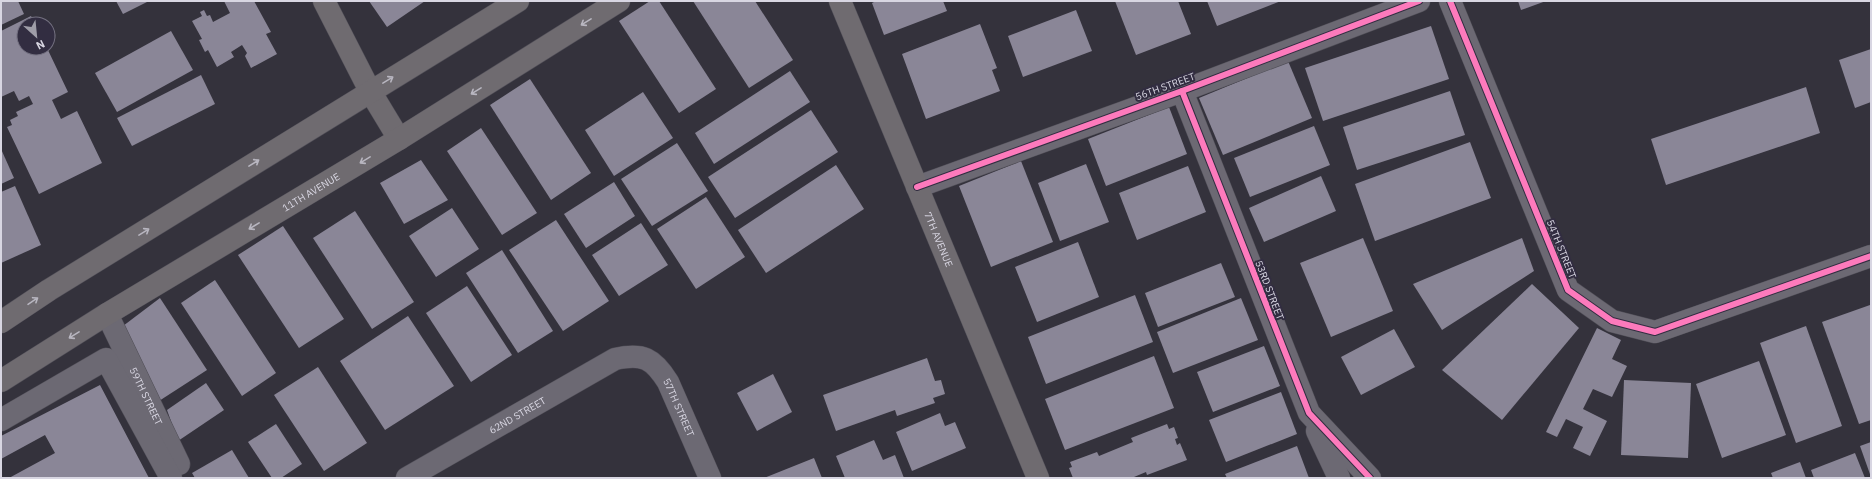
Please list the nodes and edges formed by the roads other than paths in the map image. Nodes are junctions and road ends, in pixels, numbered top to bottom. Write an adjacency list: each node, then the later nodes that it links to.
1 (324, 1): 7 (main road)
2 (518, 1): 7 (main road, one-way to 2)
3 (619, 1): 9 (main road, 11TH AVENUE, one-way to 9)
4 (840, 1): 10 (main road, 7TH AVENUE)
5 (1419, 1): 8 (street, 56TH STREET)
6 (1450, 1): 11 (street, 54TH STREET)
7 (370, 91): 9 (main road); 13 (main road, one-way to 7)
8 (1182, 91): 10 (street, 56TH STREET); 16 (street, 53RD STREET)
9 (399, 139): 12 (main road, 11TH AVENUE, one-way to 12)
10 (917, 187): 22 (main road, 7TH AVENUE)
11 (1871, 256)
12 (107, 314): 15 (main road, 11TH AVENUE, one-way to 15); 19 (street, 59TH STREET)
13 (1, 322)
14 (630, 356): 20 (street, 62ND STREET); 21 (street, 57TH STREET)
15 (1, 381)
16 (1309, 413): 23 (street); 24 (street, 53RD STREET)
17 (1, 420): 18 (street)
18 (171, 478)
19 (186, 478)
20 (407, 478)
21 (710, 478)
22 (1038, 478)
23 (1339, 478)
24 (1370, 478)

